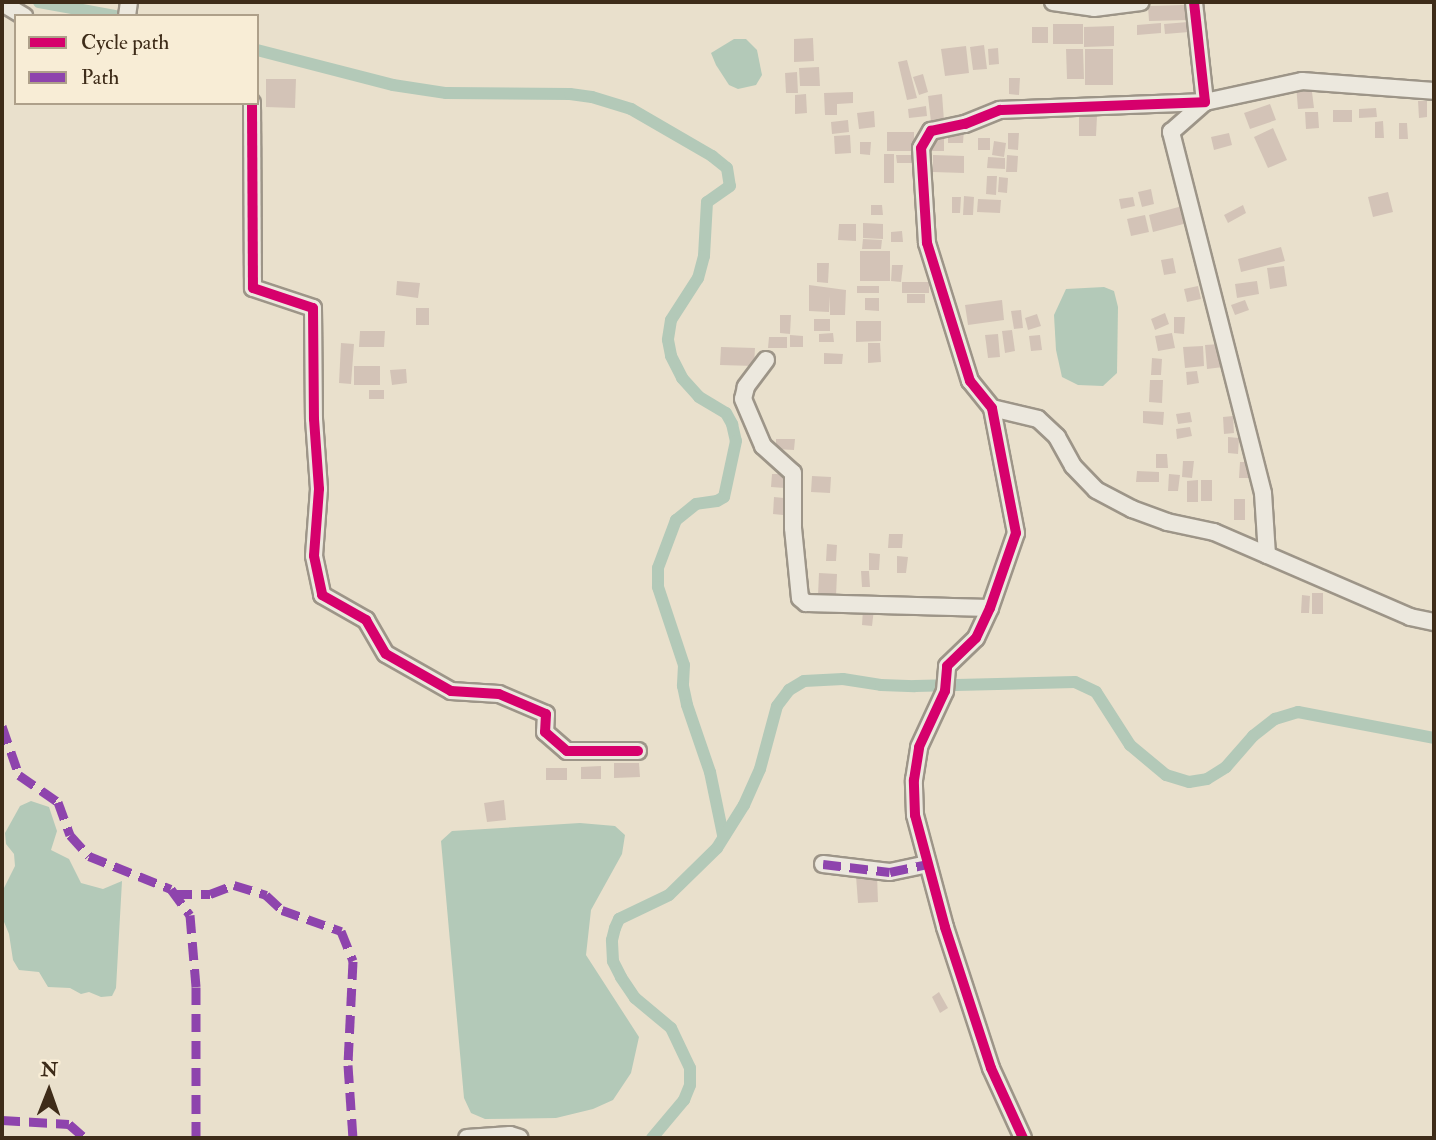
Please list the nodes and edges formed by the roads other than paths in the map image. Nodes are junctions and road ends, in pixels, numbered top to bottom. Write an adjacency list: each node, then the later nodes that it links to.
1 (1053, 2): 2 (street)
2 (1141, 2)
3 (1194, 2): 7 (street)
4 (2, 3): 5 (street)
5 (21, 14)
6 (1434, 91): 7 (street)
7 (1205, 102): 10 (street); 11 (street)
8 (251, 105): 14 (street)
9 (766, 360): 12 (street)
10 (992, 408): 11 (street); 12 (street)
11 (1267, 555): 13 (street)
12 (990, 608): 16 (street)
13 (1434, 622)
14 (638, 751)
15 (823, 864): 16 (street)
16 (927, 864): 19 (street)
17 (467, 1138): 18 (street)
18 (520, 1138)
19 (1023, 1138)

